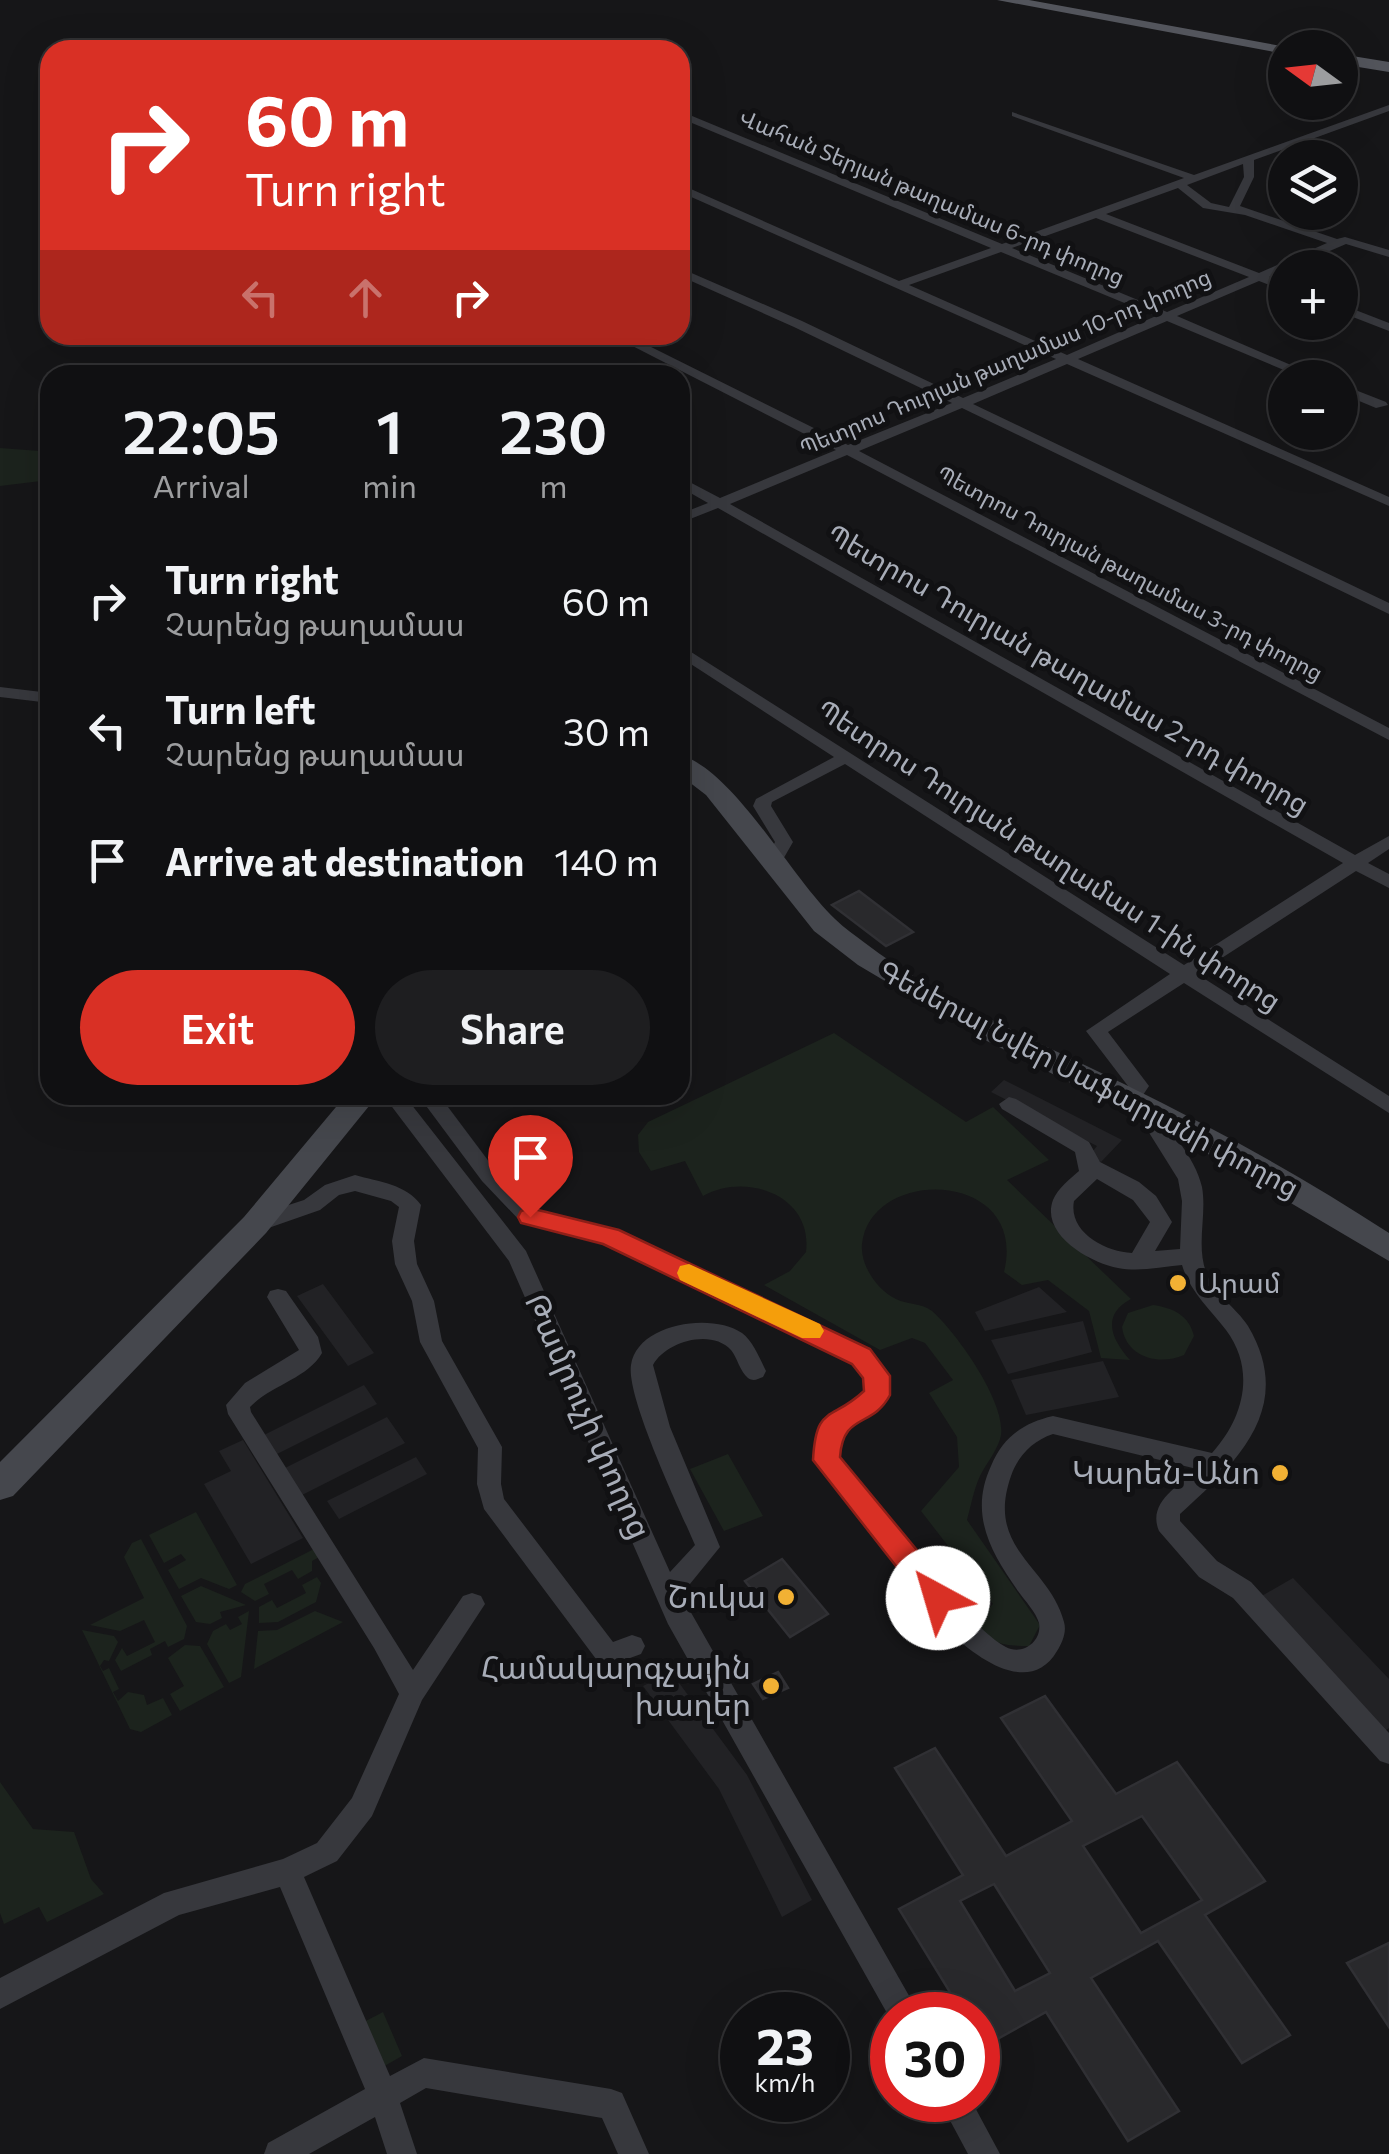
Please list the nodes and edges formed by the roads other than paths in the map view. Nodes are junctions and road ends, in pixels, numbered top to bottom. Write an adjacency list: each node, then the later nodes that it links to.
1 (1004, 0): 2 (main road)
2 (1268, 46)
3 (1358, 62): 4 (main road)
4 (1389, 68)
5 (1389, 108): 8 (street)
6 (1016, 114): 9 (street)
7 (690, 118): 15 (street, Վահան Տերյան թաղամաս 6-րդ փողոց)
8 (1248, 157): 9 (street); 12 (street)
9 (1193, 178): 10 (street)
10 (1178, 183): 12 (street); 13 (street)
11 (690, 192): 20 (street)
12 (1241, 213): 14 (street)
13 (1096, 214): 15 (street); 18 (street)
14 (1341, 242): 16 (street); 18 (street, Պետրոս Դուրյան թաղամաս 10-րդ փողոց)
15 (1002, 247): 20 (street); 22 (street, Վահան Տերյան թաղամաս 6-րդ փողոց)
16 (1389, 254)
17 (690, 276): 30 (street)
18 (1260, 276): 19 (street); 22 (street, Պետրոս Դուրյան թաղամաս 10-րդ փողոց)
19 (1268, 279)
20 (901, 284): 25 (street)
21 (1358, 315): 23 (street)
22 (1169, 316): 25 (street, Պետրոս Դուրյան թաղամաս 10-րդ փողոց); 26 (street, Վահան Տերյան թաղամաս 6-րդ փողոց)
23 (1389, 327)
24 (636, 345): 27 (street, Պետրոս Դուրյան թաղամաս 3-րդ փողոց)
25 (1067, 358): 30 (street, Պետրոս Դուրյան թաղամաս 10-րդ փողոց); 34 (street)
26 (1273, 360)
27 (676, 365)
28 (690, 372): 32 (street, Պետրոս Դուրյան թաղամաս 3-րդ փողոց)
29 (1358, 395): 31 (street)
30 (961, 404): 32 (street, Պետրոս Դուրյան թաղամաս 10-րդ փողոց); 37 (street)
31 (1381, 405)
32 (849, 451): 35 (street, Պետրոս Դուրյան թաղամաս 10-րդ փողոց); 41 (street, Պետրոս Դուրյան թաղամաս 3-րդ փողոց)
33 (690, 486): 35 (street, Պետրոս Դուրյան թաղամաս 2-րդ փողոց)
34 (1389, 502)
35 (720, 503): 36 (street, Պետրոս Դուրյան թաղամաս 10-րդ փողոց); 45 (street, Պետրոս Դուրյան թաղամաս 2-րդ փողոց)
36 (690, 516)
37 (1389, 609)
38 (690, 657): 42 (street, Պետրոս Դուրյան թաղամաս 1-ին փողոց)
39 (0, 692): 40 (street)
40 (40, 697)
41 (1389, 734)
42 (844, 758): 46 (street); 48 (street, Պետրոս Դուրյան թաղամաս 1-ին փողոց)
43 (690, 771): 46 (main road, Գեներալ Նվեր Սաֆարյանի փողոց)
44 (1389, 841): 45 (street)
45 (1355, 863): 47 (street, Պետրոս Դուրյան թաղամաս 2-րդ փողոց); 48 (street)
46 (772, 864): 50 (main road, Գեներալ Նվեր Սաֆարյանի փողոց)
47 (1389, 882)
48 (1186, 975): 50 (street); 54 (street, Պետրոս Դուրյան թաղամաս 1-ին փողոց)
49 (1010, 1104): 55 (street)
50 (1136, 1104): 57 (main road, Գեներալ Նվեր Սաֆարյանի փողոց); 58 (street)
51 (355, 1105): 56 (main road)
52 (400, 1105): 64 (street, Թամրուչի փողոց)
53 (436, 1105): 62 (street)
54 (1389, 1106)
55 (1091, 1167): 59 (street); 59 (street)
56 (255, 1225): 63 (main road); 66 (street)
57 (1389, 1249)
58 (1190, 1256): 59 (street); 62 (street)
59 (1139, 1259)
60 (278, 1297): 67 (street)
61 (755, 1371): 64 (street)
62 (1219, 1464): 68 (street)
63 (0, 1485)
64 (666, 1594): 70 (street, Թամրուչի փողոց)
65 (472, 1604): 67 (street)
66 (632, 1646)
67 (412, 1693): 69 (street)
68 (1389, 1752)
69 (288, 1871): 71 (street); 72 (street)
70 (892, 1992)
71 (0, 1994)
72 (383, 2096): 74 (street); 75 (street); 76 (street)
73 (967, 2122): 77 (street)
74 (279, 2154)
75 (402, 2154)
76 (634, 2154)
77 (985, 2154)

